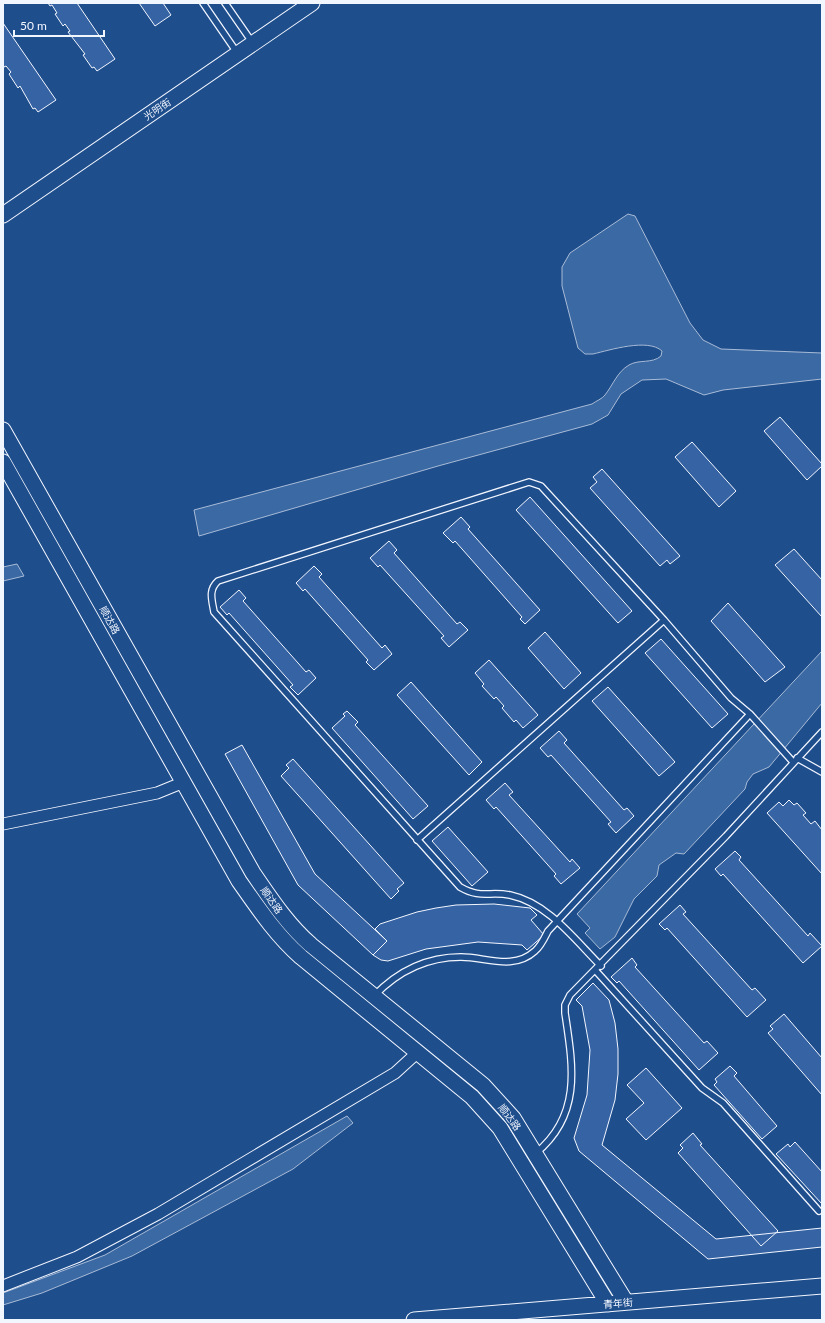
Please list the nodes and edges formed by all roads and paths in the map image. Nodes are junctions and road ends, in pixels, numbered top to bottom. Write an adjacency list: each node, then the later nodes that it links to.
1 (203, 3): 5 (lane)
2 (225, 3): 4 (lane)
3 (312, 3): 4 (main road, 光明街)
4 (253, 43): 5 (main road, 光明街)
5 (238, 54): 6 (main road, 光明街)
6 (3, 215)
7 (3, 430): 20 (main road, 顺达路)
8 (3, 462): 14 (main road, 顺达路)
9 (664, 620): 10 (lane); 16 (lane); 16 (lane)
10 (750, 714): 12 (lane); 17 (lane)
11 (822, 732): 12 (lane)
12 (795, 760): 13 (lane); 18 (lane)
13 (822, 772)
14 (184, 782): 15 (street); 21 (main road, 顺达路)
15 (3, 824)
16 (416, 840): 17 (lane)
17 (557, 922): 18 (lane); 20 (lane)
18 (601, 966): 19 (lane)
19 (596, 971): 22 (lane); 23 (lane)
20 (374, 996): 22 (main road, 顺达路)
21 (418, 1052): 24 (street); 27 (main road, 顺达路)
22 (535, 1154): 26 (main road, 顺达路)
23 (820, 1211)
24 (3, 1286)
25 (822, 1286): 26 (main road, 青年街)
26 (626, 1302): 27 (main road, 青年街)
27 (608, 1304): 28 (main road, 青年街)
28 (461, 1318): 29 (main road, 青年街)
29 (414, 1320)

